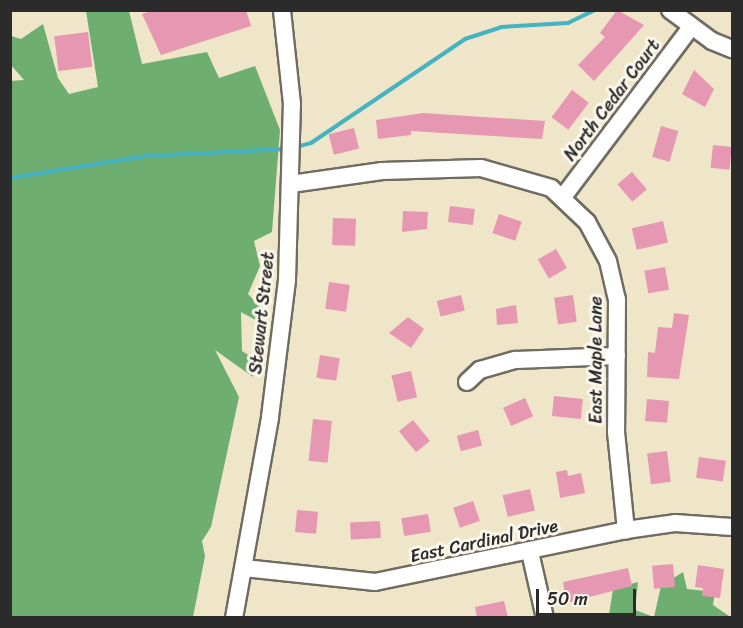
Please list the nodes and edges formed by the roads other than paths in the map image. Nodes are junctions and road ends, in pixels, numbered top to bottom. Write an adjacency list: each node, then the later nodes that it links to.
1 (282, 10): 5 (street, Stewart Street)
2 (670, 10): 3 (street)
3 (691, 27): 4 (street); 6 (street, North Cedar Court)
4 (732, 49)
5 (291, 184): 6 (street, East Maple Lane); 12 (street, Stewart Street)
6 (563, 197): 7 (street, East Maple Lane)
7 (617, 356): 8 (street); 10 (street, East Maple Lane)
8 (467, 382)
9 (732, 527): 10 (street, East Cardinal Drive)
10 (626, 530): 11 (street, East Cardinal Drive)
11 (530, 552): 12 (street, East Cardinal Drive); 14 (street)
12 (244, 568): 13 (street, Stewart Street)
13 (234, 618)
14 (545, 618)

